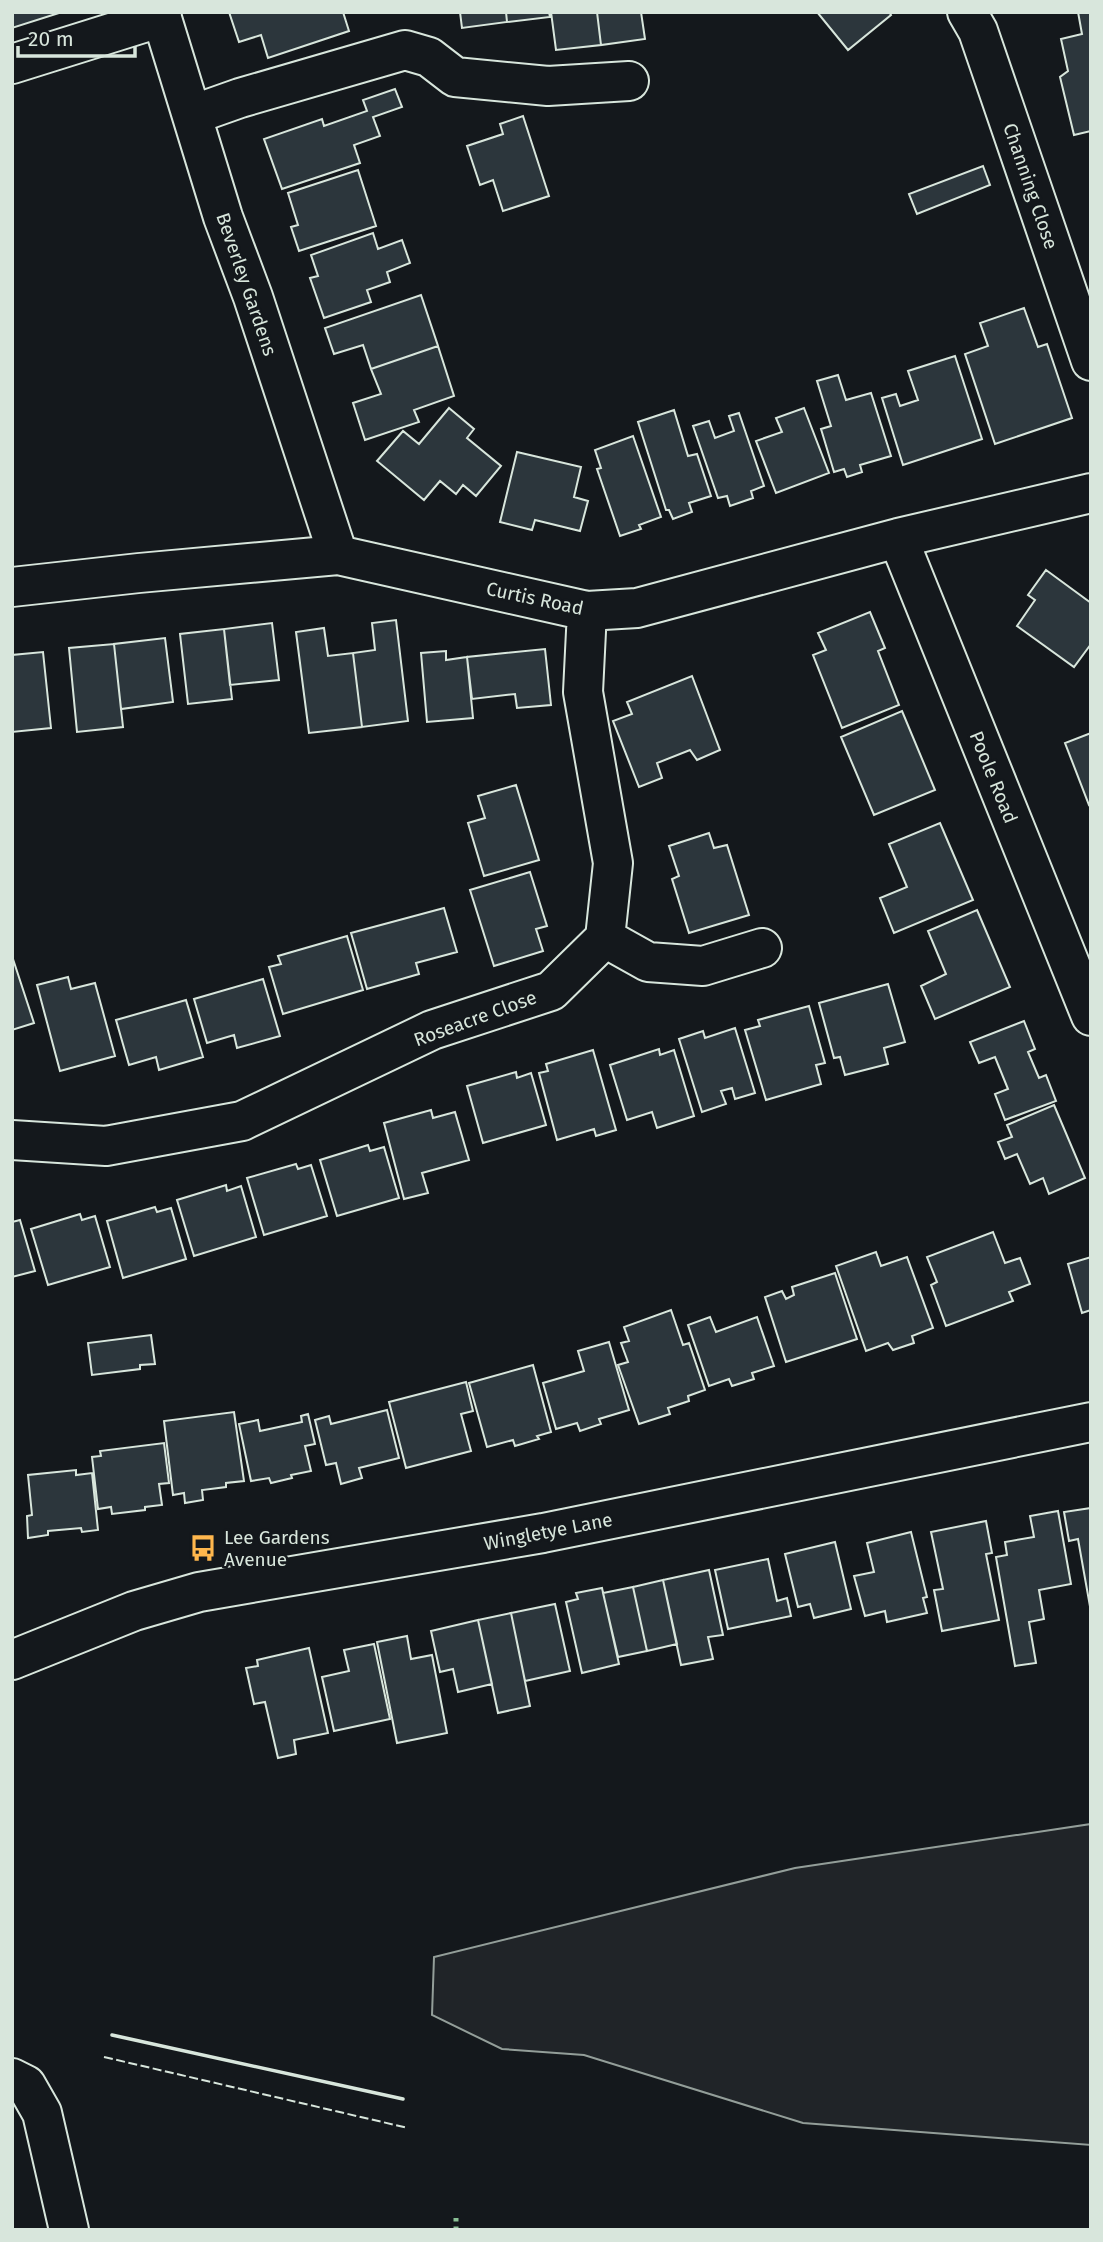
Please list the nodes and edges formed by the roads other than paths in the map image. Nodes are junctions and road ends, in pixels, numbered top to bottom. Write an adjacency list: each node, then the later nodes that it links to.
1 (967, 12): 6 (street, Channing Close)
2 (161, 15): 3 (street); 5 (street, Beverley Gardens)
3 (12, 64)
4 (629, 81): 5 (street)
5 (192, 116): 9 (street, Beverley Gardens)
6 (1091, 361)
7 (1091, 493): 8 (street, Curtis Road)
8 (898, 538): 11 (street, Curtis Road); 14 (street, Poole Road)
9 (338, 555): 10 (street, Curtis Road); 11 (street, Curtis Road)
10 (12, 587)
11 (587, 611): 12 (street)
12 (604, 938): 13 (street); 15 (street, Roseacre Close)
13 (762, 948)
14 (1091, 1016)
15 (12, 1140)
16 (1091, 1422): 17 (street, Wingletye Lane)
17 (12, 1660)
18 (19, 2081): 19 (street)
19 (69, 2230)

